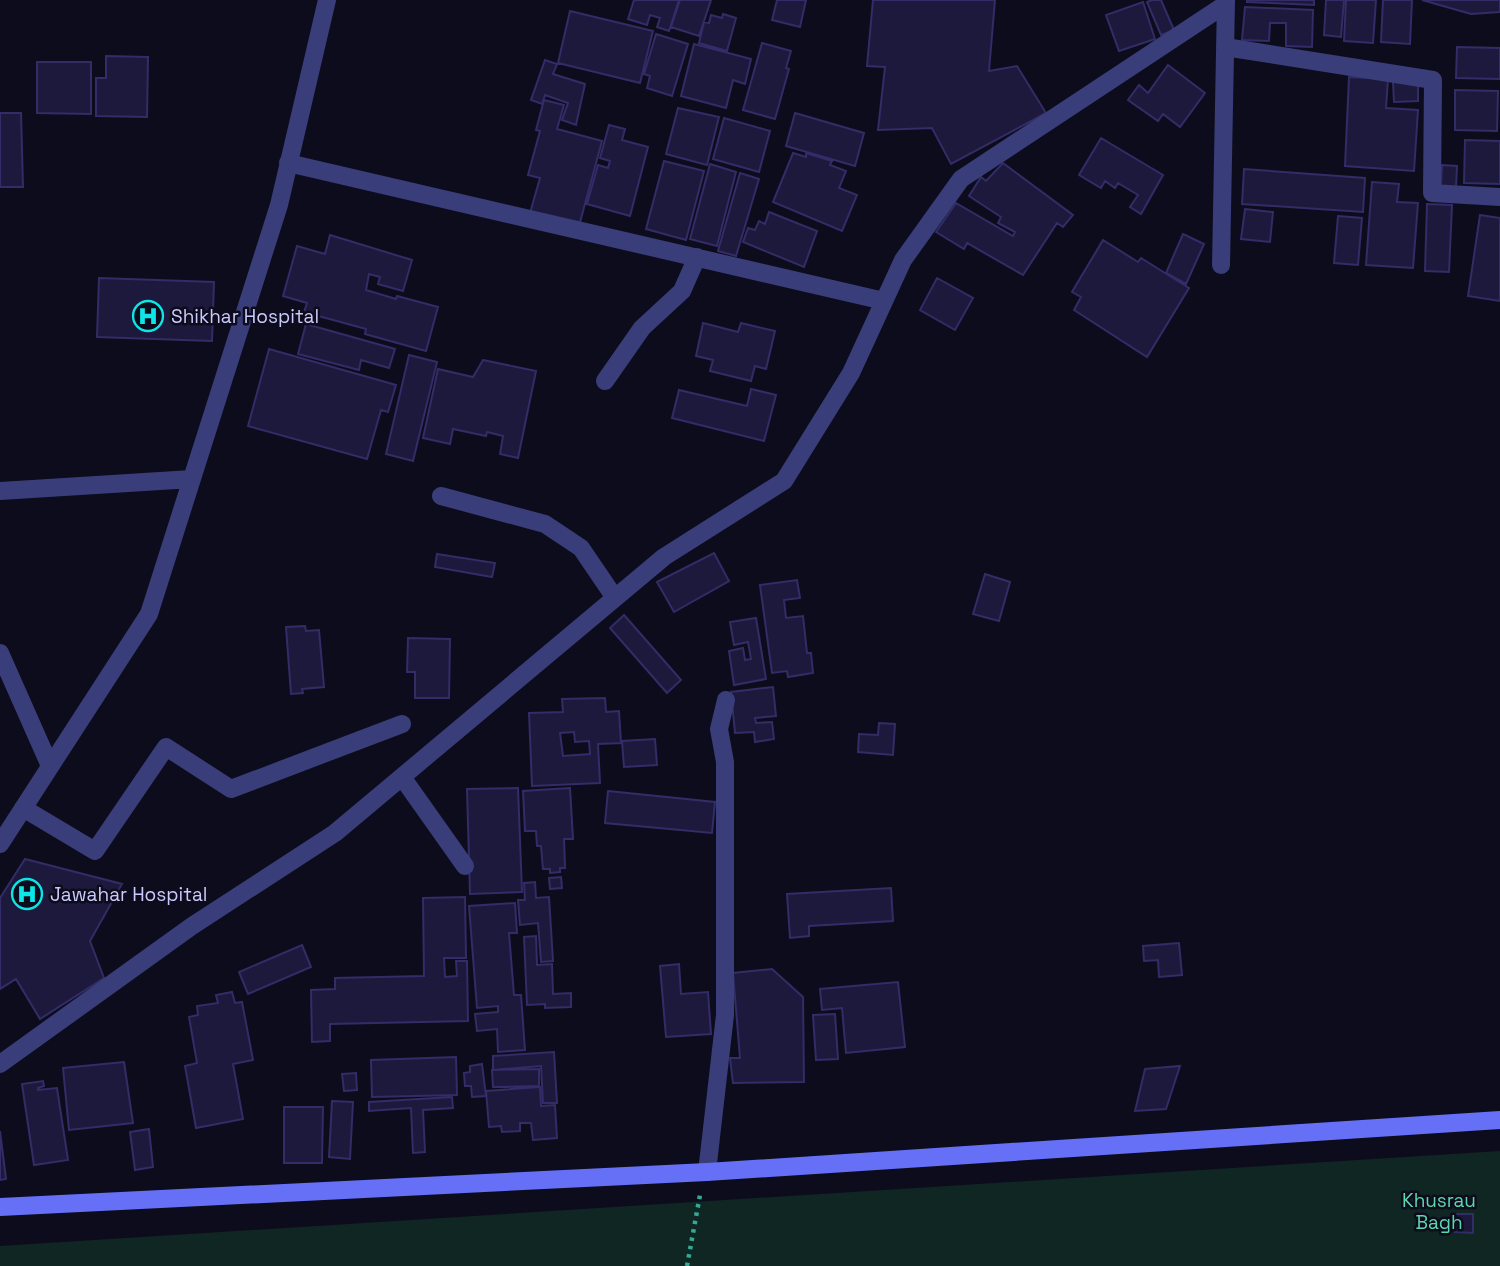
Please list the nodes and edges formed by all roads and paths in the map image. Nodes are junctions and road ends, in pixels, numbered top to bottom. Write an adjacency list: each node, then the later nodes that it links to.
1 (327, 0): 4 (street)
2 (1226, 2): 3 (street); 8 (street)
3 (1225, 47): 5 (street); 7 (street)
4 (288, 163): 6 (street); 10 (street)
5 (1500, 197)
6 (697, 257): 8 (street); 9 (street)
7 (1221, 265)
8 (884, 301): 13 (street)
9 (604, 381)
10 (192, 480): 11 (street); 17 (street)
11 (0, 491)
12 (441, 496): 13 (street)
13 (615, 598): 18 (street)
14 (0, 653): 17 (street)
15 (726, 699): 24 (street)
16 (402, 724): 19 (street)
17 (50, 766): 19 (street)
18 (402, 777): 21 (street); 22 (street)
19 (23, 808): 20 (street)
20 (0, 844)
21 (465, 866)
22 (0, 1063)
23 (1500, 1120): 24 (street)
24 (707, 1172): 25 (street); 26 (path)
25 (0, 1207)
26 (687, 1266)

